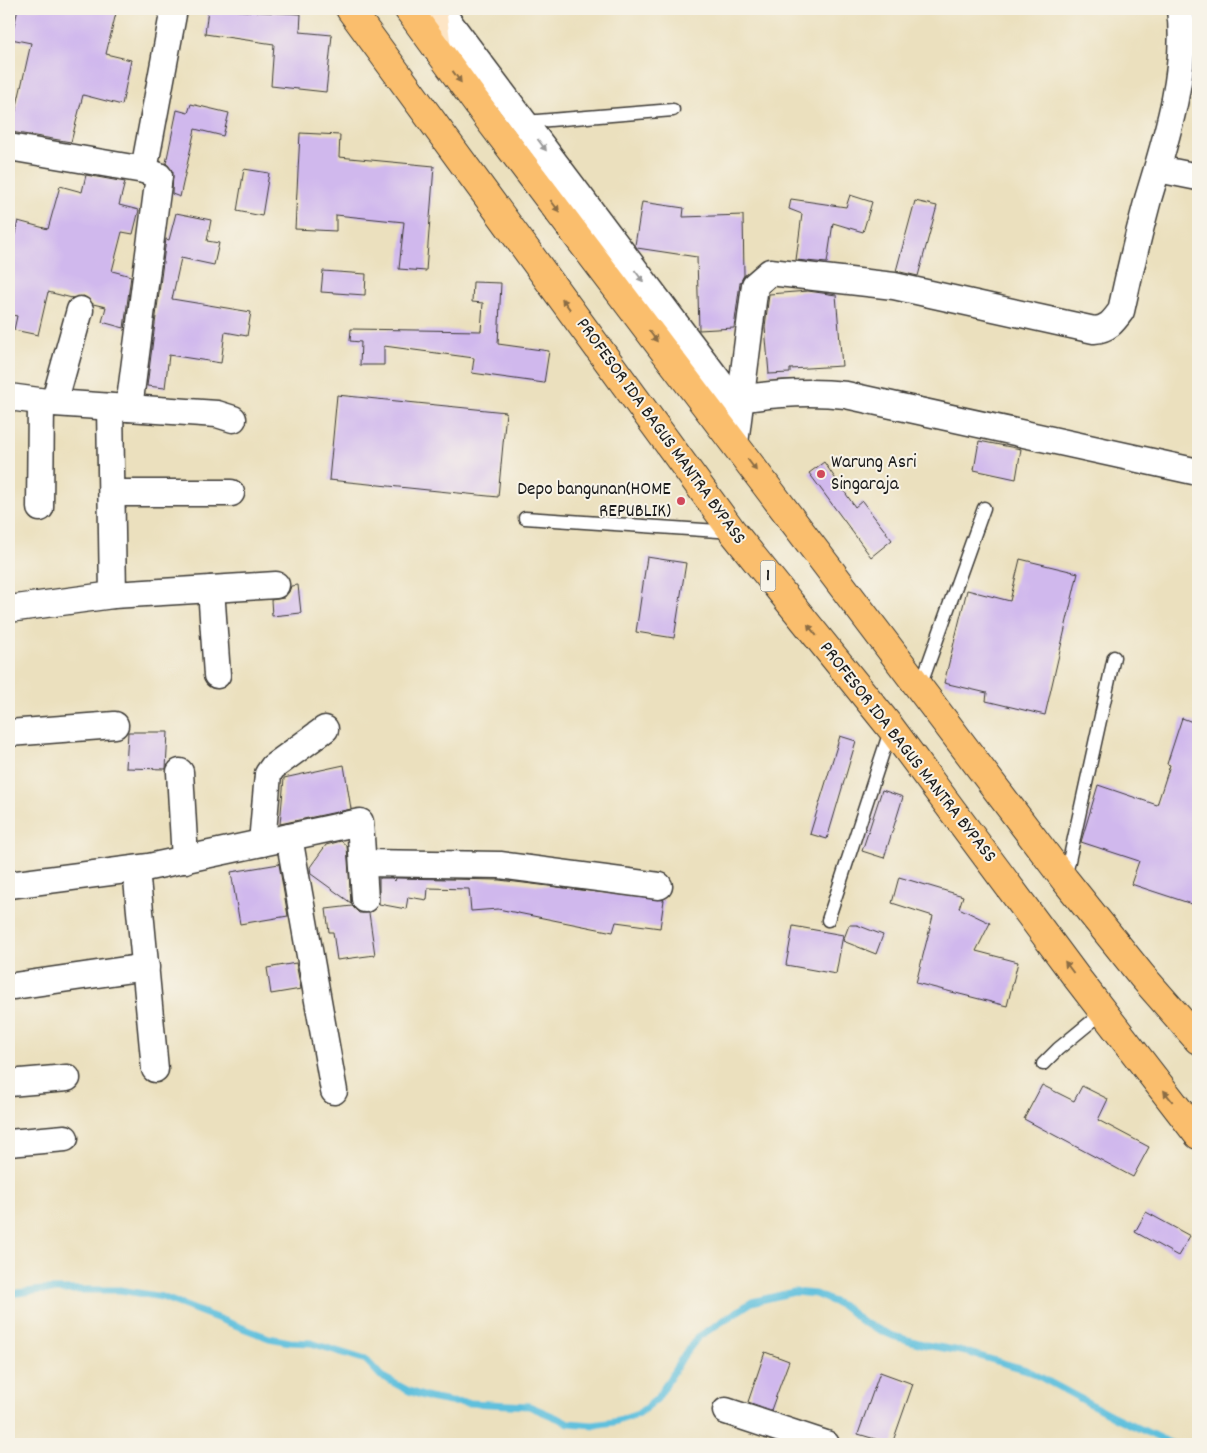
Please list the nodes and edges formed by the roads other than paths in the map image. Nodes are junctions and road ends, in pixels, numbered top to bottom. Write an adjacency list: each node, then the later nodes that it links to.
1 (174, 9): 12 (street)
2 (350, 9): 27 (highway, PROFESOR IDA BAGUS MANTRA BYPASS / 1, one-way to 2)
3 (408, 9): 7 (highway)
4 (432, 9): 7 (street)
5 (439, 9): 9 (street)
6 (1180, 9): 11 (street)
7 (437, 49): 20 (highway, one-way to 20)
8 (673, 110): 9 (lane)
9 (525, 122): 17 (street, one-way to 17)
10 (9, 147): 12 (street)
11 (1158, 169): 13 (street); 17 (street)
12 (144, 170): 18 (street)
13 (1198, 177)
14 (80, 310): 16 (street)
15 (9, 397): 16 (street)
16 (48, 402): 18 (street); 24 (street)
17 (739, 404): 20 (street); 21 (street)
18 (119, 408): 19 (street); 22 (street)
19 (233, 420)
20 (735, 443): 34 (highway, one-way to 34)
21 (1198, 472)
22 (112, 493): 23 (street); 30 (street)
23 (231, 493)
24 (40, 508)
25 (984, 508): 34 (lane)
26 (525, 518): 27 (lane)
27 (732, 532): 36 (highway, PROFESOR IDA BAGUS MANTRA BYPASS / 1, one-way to 27)
28 (276, 585): 29 (street)
29 (211, 589): 30 (street); 33 (street)
30 (113, 595): 31 (street)
31 (9, 609)
32 (1114, 657): 45 (lane)
33 (217, 675)
34 (920, 687): 45 (highway)
35 (115, 725): 38 (street)
36 (891, 728): 49 (lane); 52 (highway, PROFESOR IDA BAGUS MANTRA BYPASS / 1, one-way to 36)
37 (326, 729): 41 (street)
38 (9, 733)
39 (180, 772): 42 (street)
40 (289, 837): 41 (street); 43 (street); 58 (street)
41 (262, 843): 42 (street)
42 (185, 860): 44 (street)
43 (364, 863): 47 (street); 48 (street)
44 (136, 869): 46 (street); 50 (street)
45 (1065, 880): 53 (highway)
46 (9, 885)
47 (659, 886)
48 (365, 899)
49 (828, 920)
50 (146, 967): 51 (street); 55 (street)
51 (14, 986)
52 (1103, 1012): 54 (lane); 59 (highway, PROFESOR IDA BAGUS MANTRA BYPASS / 1, one-way to 52)
53 (1198, 1040)
54 (1043, 1064)
55 (155, 1069)
56 (67, 1078): 57 (street)
57 (9, 1083)
58 (334, 1091)
59 (1198, 1135)
60 (65, 1138): 61 (street)
61 (9, 1143)
62 (726, 1411): 63 (street)
63 (826, 1444)

